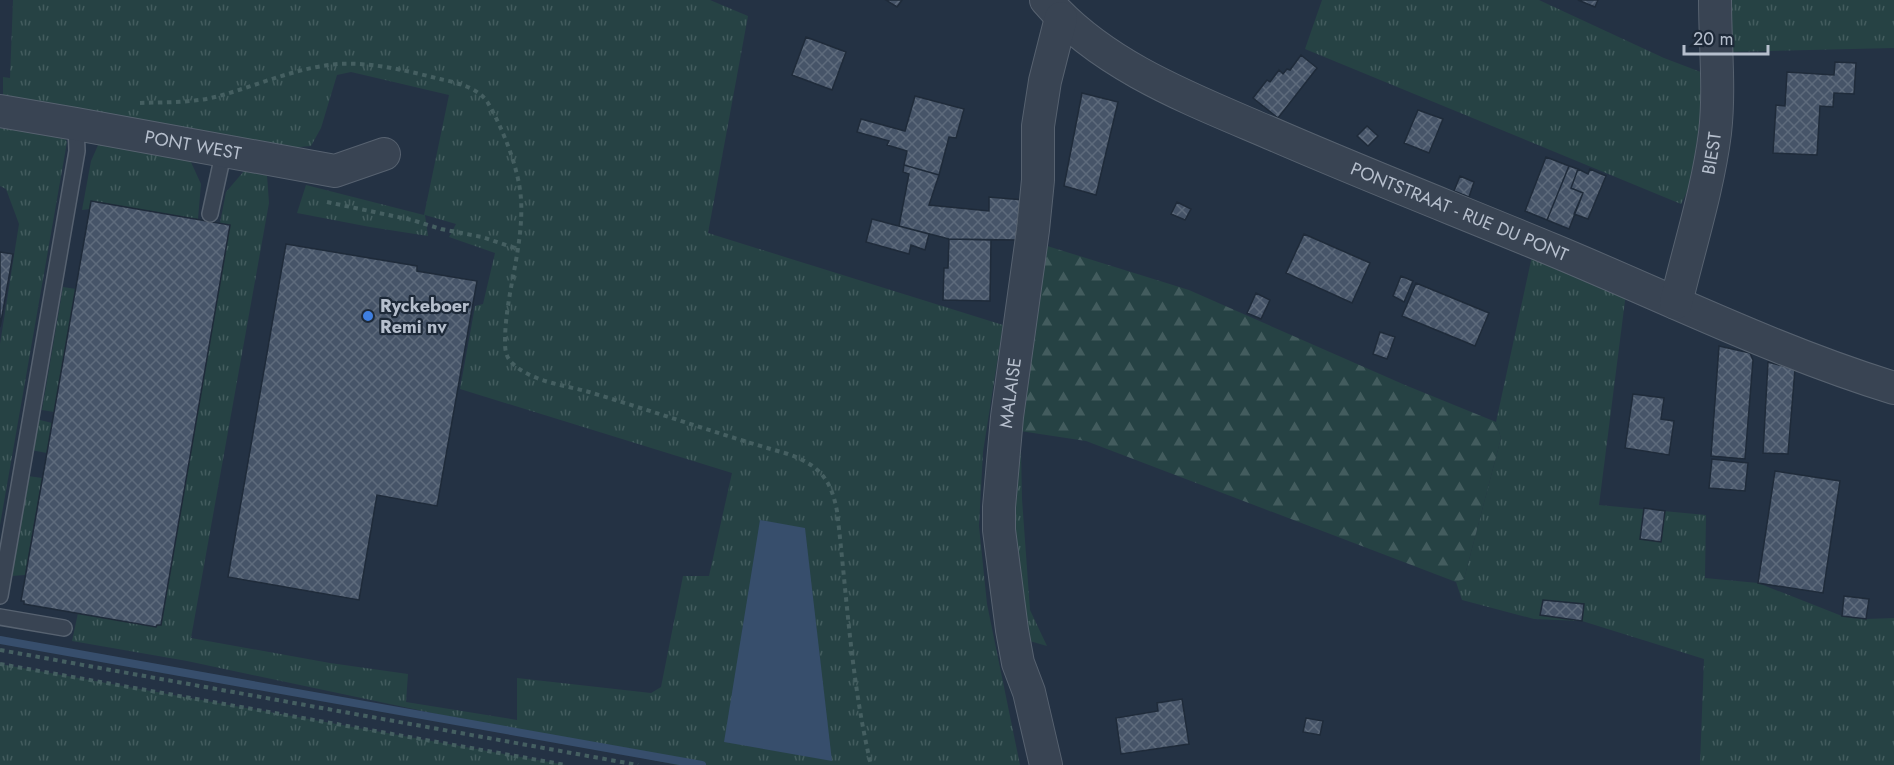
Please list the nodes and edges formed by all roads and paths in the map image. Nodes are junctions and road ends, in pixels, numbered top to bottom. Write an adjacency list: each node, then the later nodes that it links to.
1 (1715, 0): 9 (street, BIEST)
2 (1053, 9): 9 (street, PONTSTRAAT - RUE DU PONT); 19 (street, MALAISE)
3 (137, 104): 18 (path)
4 (0, 111): 5 (street, PONT WEST)
5 (76, 123): 6 (street, PONT WEST); 11 (lane)
6 (224, 150): 7 (street, PONT WEST); 8 (lane)
7 (384, 154)
8 (210, 214)
9 (1676, 303): 10 (street, PONTSTRAAT - RUE DU PONT)
10 (1894, 388)
11 (0, 596)
12 (0, 616): 13 (lane)
13 (64, 628)
14 (0, 650): 17 (path)
15 (0, 664): 16 (path)
16 (566, 765)
17 (638, 765)
18 (871, 765)
19 (1046, 765)

